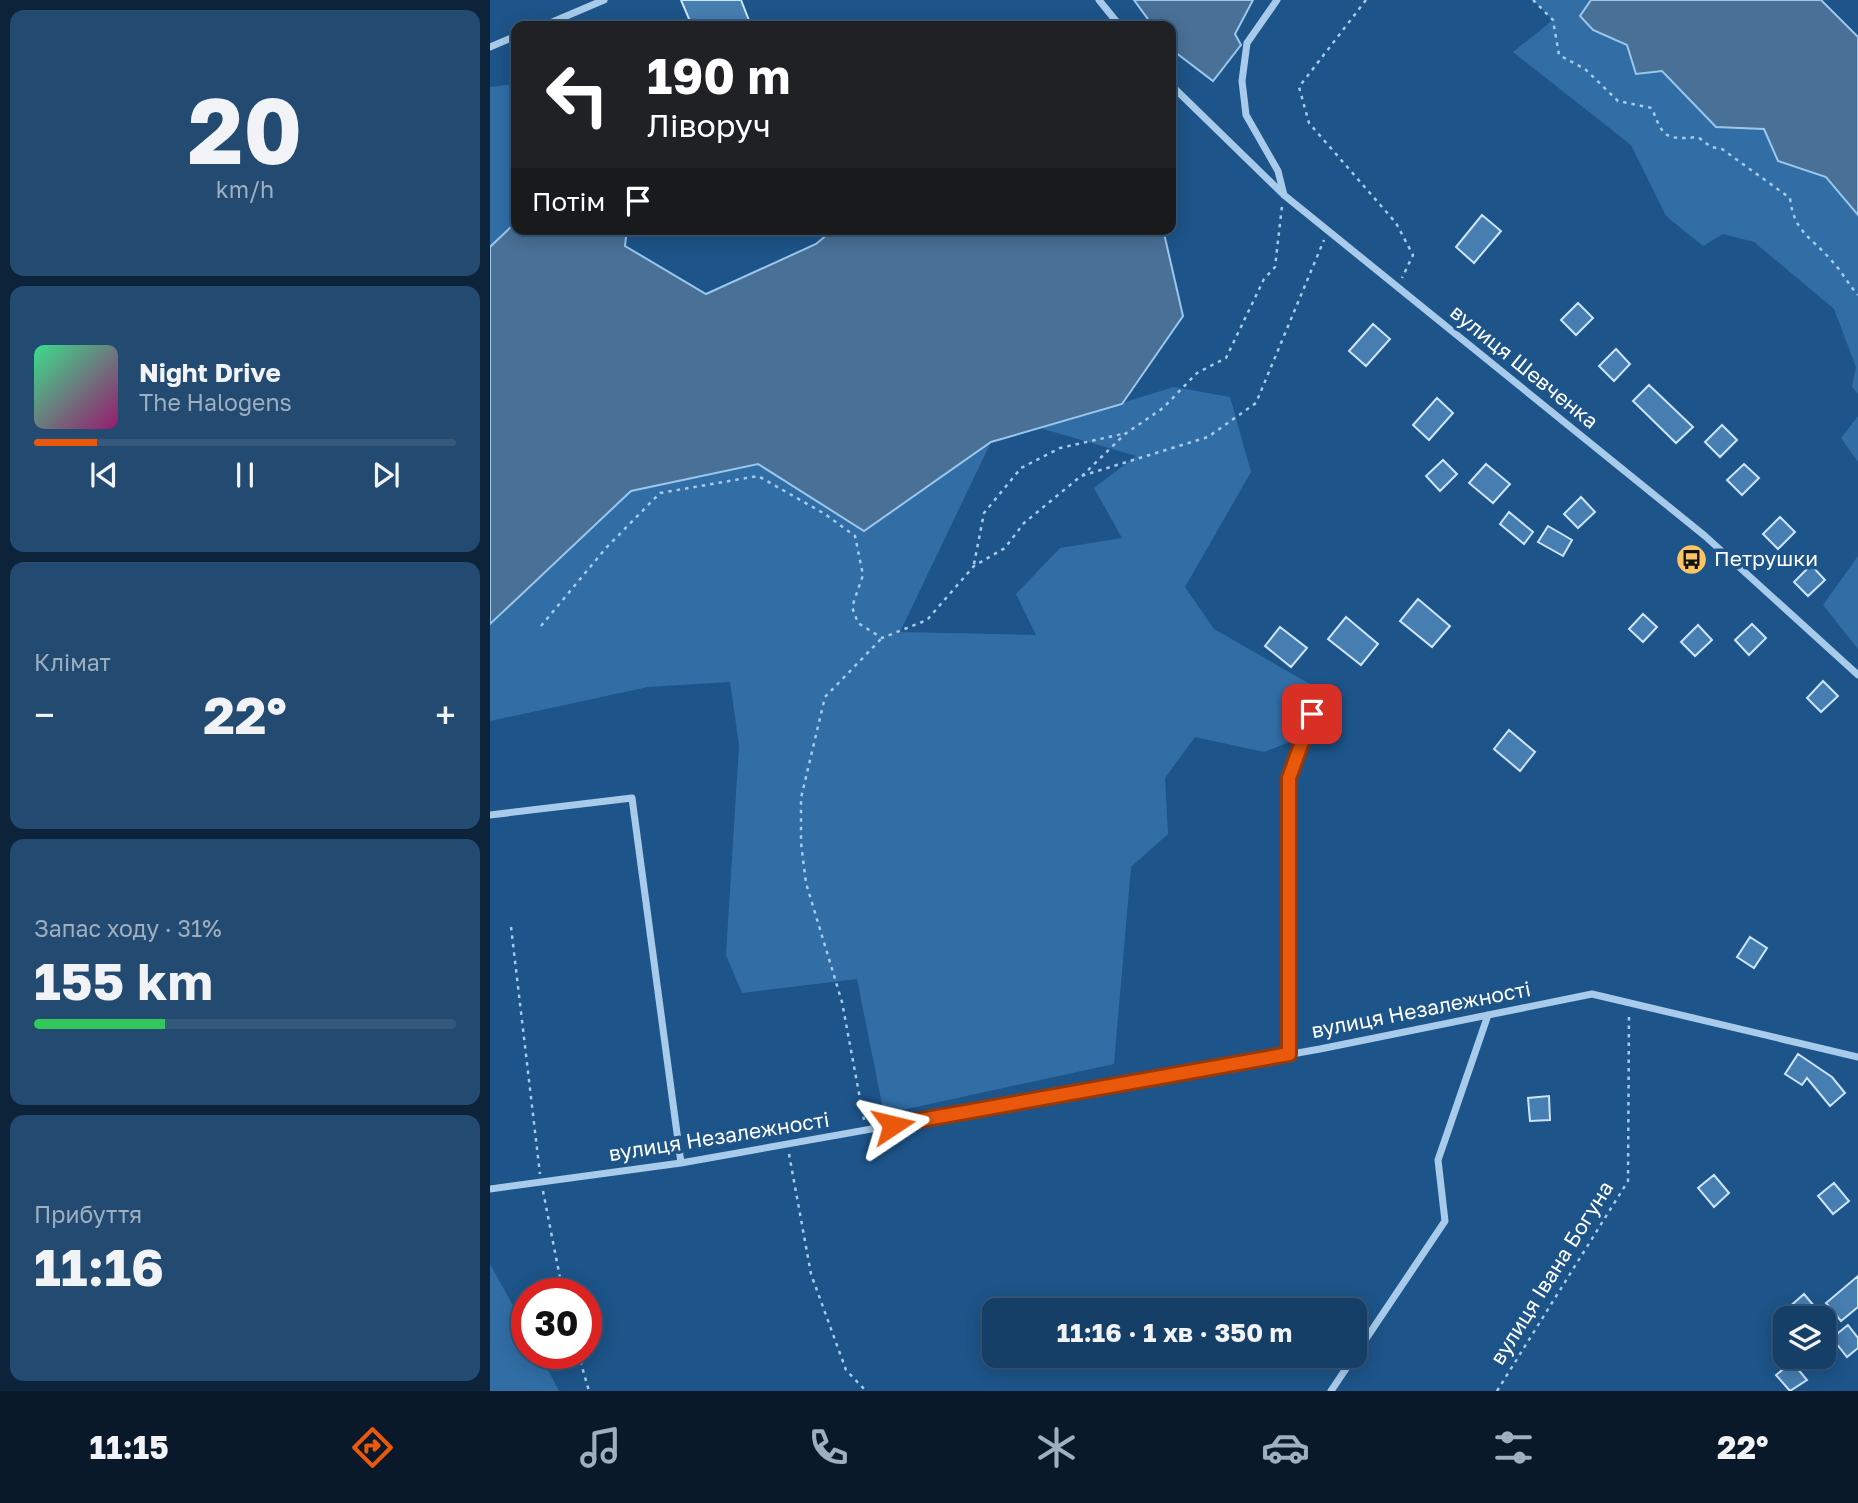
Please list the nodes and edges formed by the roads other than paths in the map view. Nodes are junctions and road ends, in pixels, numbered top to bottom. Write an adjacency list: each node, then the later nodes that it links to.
1 (604, 0): 4 (street)
2 (1099, 0): 5 (street)
3 (1277, 0): 9 (street)
4 (555, 21)
5 (1116, 21)
6 (511, 39): 7 (street)
7 (490, 47)
8 (1176, 90): 9 (street, вулиця Шевченка)
9 (1284, 195): 10 (street, вулиця Шевченка)
10 (1858, 675)
11 (1312, 714): 14 (street)
12 (490, 816): 16 (street)
13 (1488, 1015): 14 (street, вулиця Незалежності); 15 (street, вулиця Незалежності); 18 (street)
14 (1289, 1054): 16 (street, вулиця Незалежності)
15 (1858, 1057)
16 (681, 1163): 17 (street, вулиця Незалежності)
17 (490, 1189)
18 (1331, 1391)

